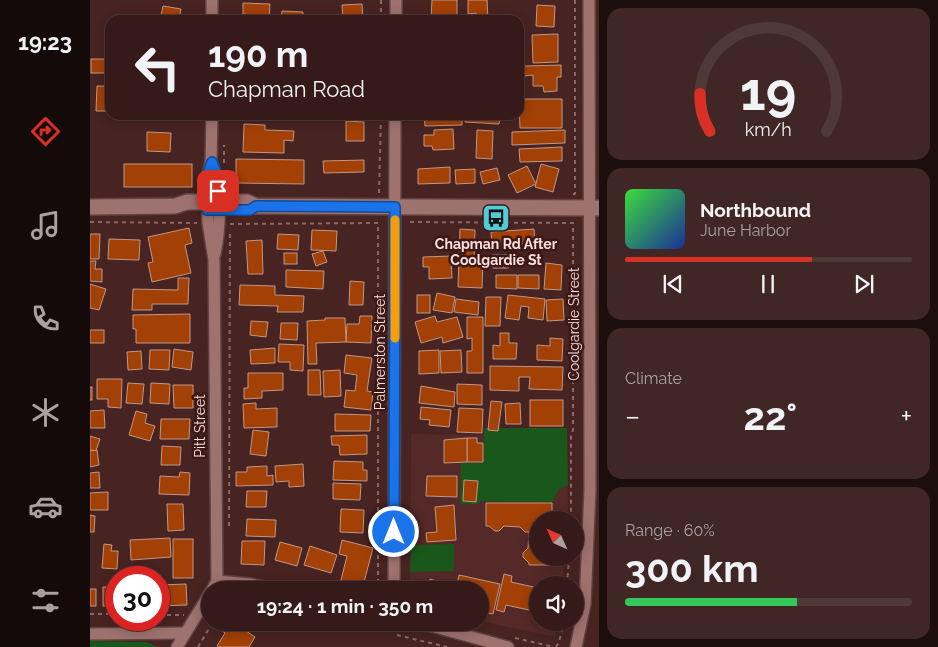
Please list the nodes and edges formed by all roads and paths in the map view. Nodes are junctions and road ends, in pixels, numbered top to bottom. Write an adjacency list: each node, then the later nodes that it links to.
1 (212, 0): 6 (street)
2 (381, 0): 7 (path)
3 (396, 0): 8 (street)
4 (575, 0): 15 (path)
5 (589, 0): 18 (street, Coolgardie Street)
6 (212, 15)
7 (381, 15)
8 (396, 15)
9 (212, 120): 19 (street, Pitt Street)
10 (381, 120): 14 (path)
11 (395, 120): 17 (street, Palmerston Street)
12 (224, 144): 13 (path)
13 (224, 164)
14 (380, 193)
15 (575, 194)
16 (90, 207): 19 (main road)
17 (395, 207): 18 (main road); 19 (main road); 28 (street, Palmerston Street)
18 (594, 208): 45 (street, Coolgardie Street)
19 (211, 210): 20 (path); 26 (street, Pitt Street)
20 (90, 222)
21 (410, 222): 24 (path)
22 (230, 223): 27 (path)
23 (230, 233): 25 (path)
24 (570, 511)
25 (229, 526)
26 (213, 581)
27 (378, 581)
28 (394, 581)
29 (201, 610): 33 (street, Pitt Street)
30 (90, 614): 31 (path)
31 (105, 614)
32 (170, 615): 33 (path)
33 (198, 615): 37 (street, Pitt Street)
34 (208, 631): 41 (path)
35 (450, 631): 43 (street)
36 (562, 631): 44 (path)
37 (185, 633): 38 (street); 40 (street, Pitt Street)
38 (90, 634)
39 (397, 635): 42 (path)
40 (176, 647)
41 (198, 647)
42 (447, 647)
43 (508, 647)
44 (556, 647)
45 (576, 647)

